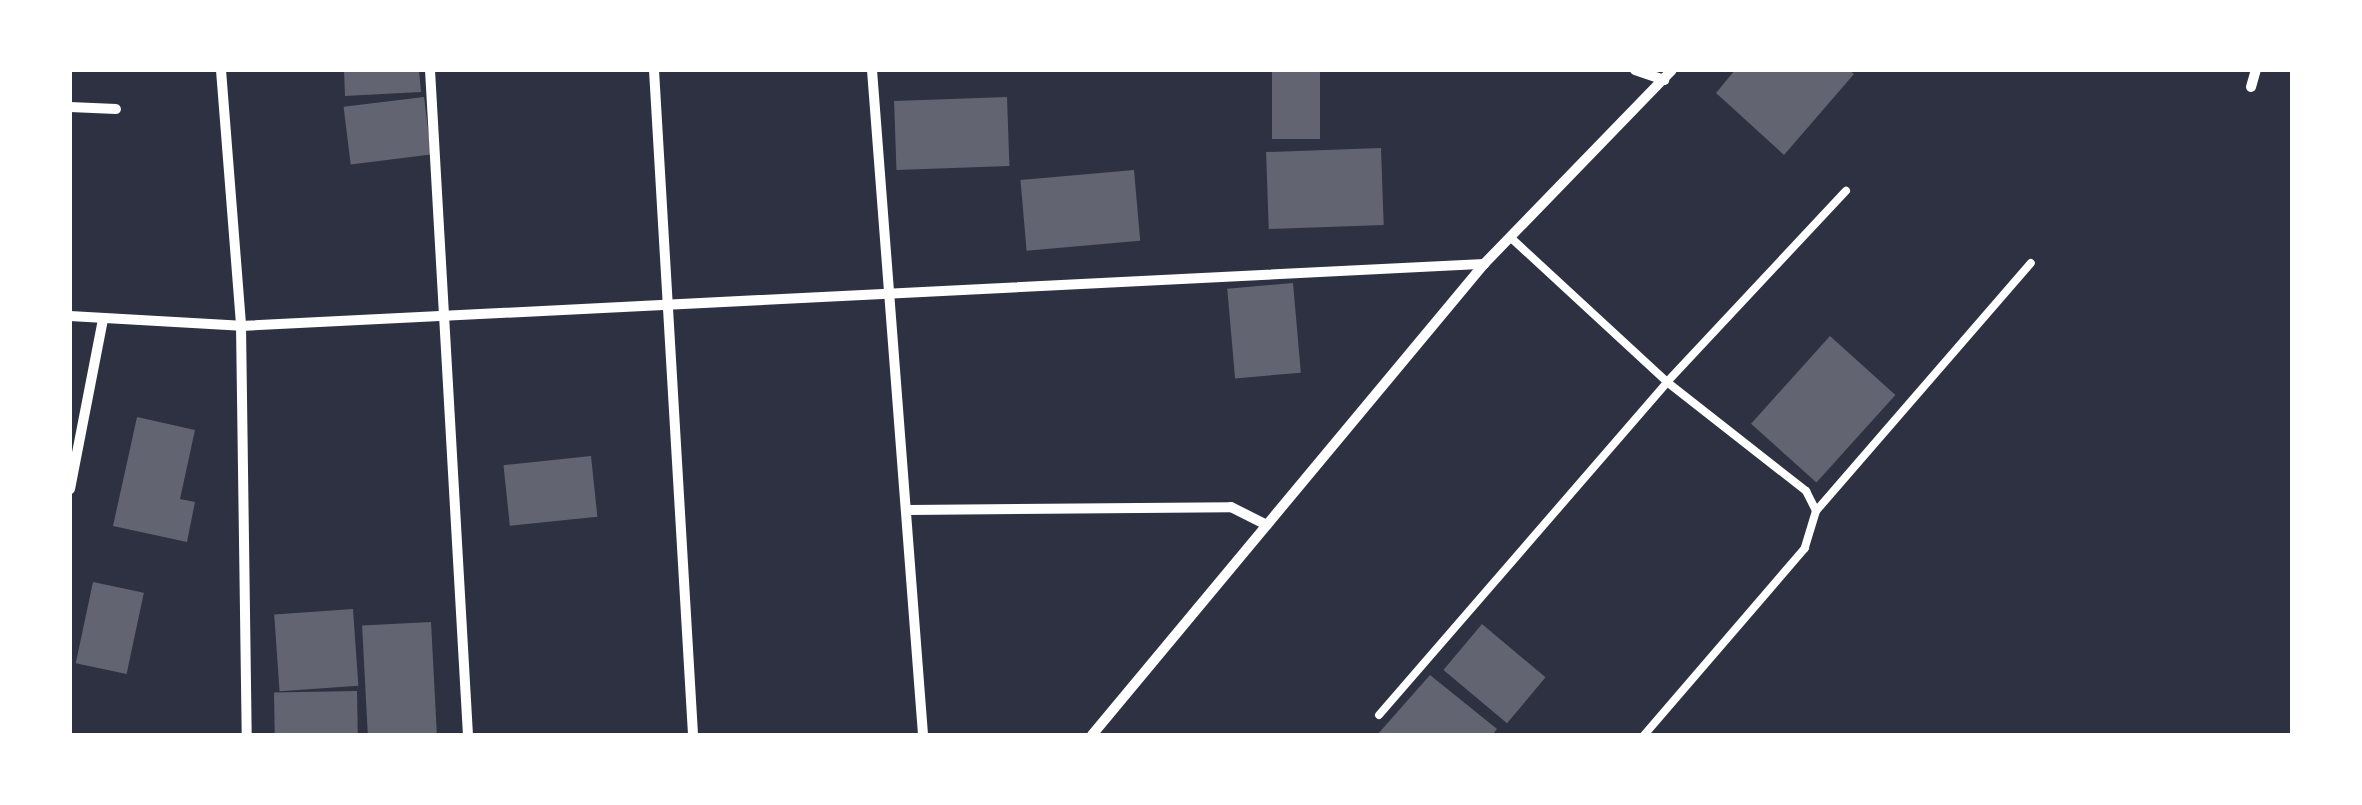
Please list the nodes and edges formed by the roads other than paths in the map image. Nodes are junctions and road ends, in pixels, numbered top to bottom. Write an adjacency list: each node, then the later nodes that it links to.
1 (221, 70): 20 (street)
2 (430, 70): 18 (street)
3 (654, 70): 16 (street)
4 (872, 70): 15 (street)
5 (1635, 70): 7 (street)
6 (2256, 70): 8 (street)
7 (1668, 75): 12 (street)
8 (2251, 87)
9 (70, 107): 10 (street)
10 (116, 109)
11 (1846, 191): 21 (lane)
12 (1510, 237): 13 (street); 21 (lane)
13 (1484, 264): 15 (street); 25 (street)
14 (2031, 264): 24 (lane)
15 (893, 294): 16 (street); 23 (street)
16 (671, 304): 18 (street); 29 (street)
17 (70, 316): 19 (street)
18 (450, 318): 20 (street); 28 (street)
19 (103, 319): 20 (street); 22 (street)
20 (241, 326): 27 (street)
21 (1667, 382): 24 (lane); 26 (lane)
22 (70, 489)
23 (908, 510): 25 (street); 30 (street)
24 (1816, 511): 32 (lane)
25 (1267, 525): 31 (street)
26 (1379, 715)
27 (247, 735)
28 (468, 735)
29 (694, 735)
30 (922, 735)
31 (1092, 735)
32 (1644, 735)

